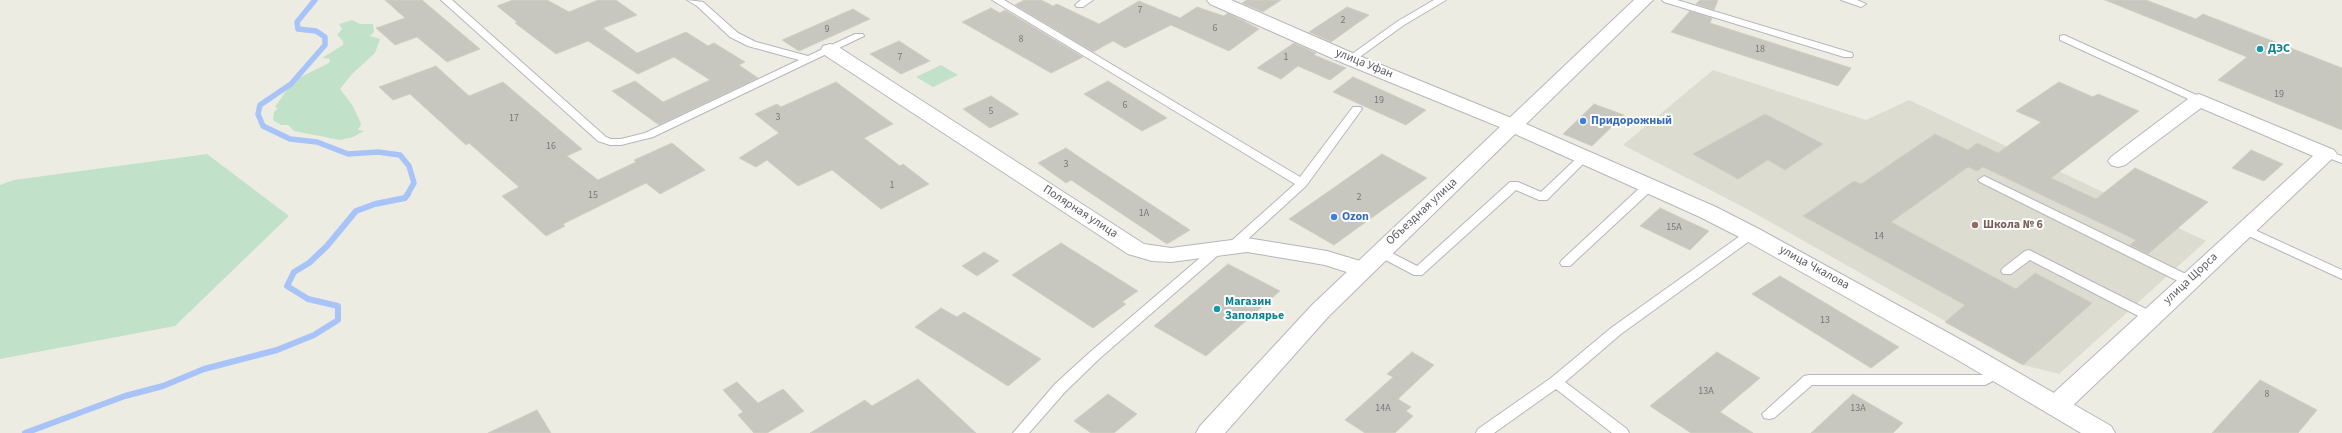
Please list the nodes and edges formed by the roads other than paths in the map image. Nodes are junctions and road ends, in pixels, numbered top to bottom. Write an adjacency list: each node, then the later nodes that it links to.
1 (446, 0): 15 (lane)
2 (692, 0): 15 (lane)
3 (997, 0): 23 (lane)
4 (1216, 0): 14 (street, улица Уфан)
5 (1441, 0): 14 (lane)
6 (1644, 0): 18 (street, Объездная улица)
7 (1667, 0): 13 (lane)
8 (1846, 0): 9 (lane)
9 (1861, 4)
10 (860, 36): 12 (lane)
11 (2064, 38): 16 (lane)
12 (830, 50): 15 (lane); 27 (street, Полярная улица)
13 (1848, 55)
14 (1350, 59): 18 (street, улица Уфан)
15 (808, 60)
16 (2199, 100): 19 (street); 21 (street)
17 (1357, 108): 23 (lane)
18 (1514, 126): 20 (street, улица Чкалова); 28 (street, Объездная улица)
19 (2335, 157): 25 (street, улица Щорса)
20 (1582, 158): 24 (street, улица Чкалова); 28 (lane)
21 (2118, 161)
22 (1984, 180): 33 (lane)
23 (1302, 184): 27 (lane)
24 (1649, 186): 26 (street, улица Чкалова); 29 (lane)
25 (2244, 229): 32 (lane); 33 (street, улица Щорса)
26 (1752, 234): 35 (street, улица Чкалова); 36 (lane)
27 (1226, 247): 30 (street, Полярная улица); 39 (lane)
28 (1380, 252): 30 (street, Объездная улица)
29 (1566, 263)
30 (1362, 269): 40 (street, Объездная улица)
31 (2008, 271): 34 (lane)
32 (2342, 275)
33 (2189, 281): 34 (street, улица Щорса)
34 (2151, 317): 37 (street, улица Щорса)
35 (1998, 372): 37 (street, улица Чкалова); 38 (lane)
36 (1556, 382): 41 (lane); 42 (lane)
37 (2056, 406): 43 (street, улица Чкалова)
38 (1769, 414)
39 (1020, 433)
40 (1209, 433)
41 (1483, 433)
42 (1622, 433)
43 (2102, 433)

